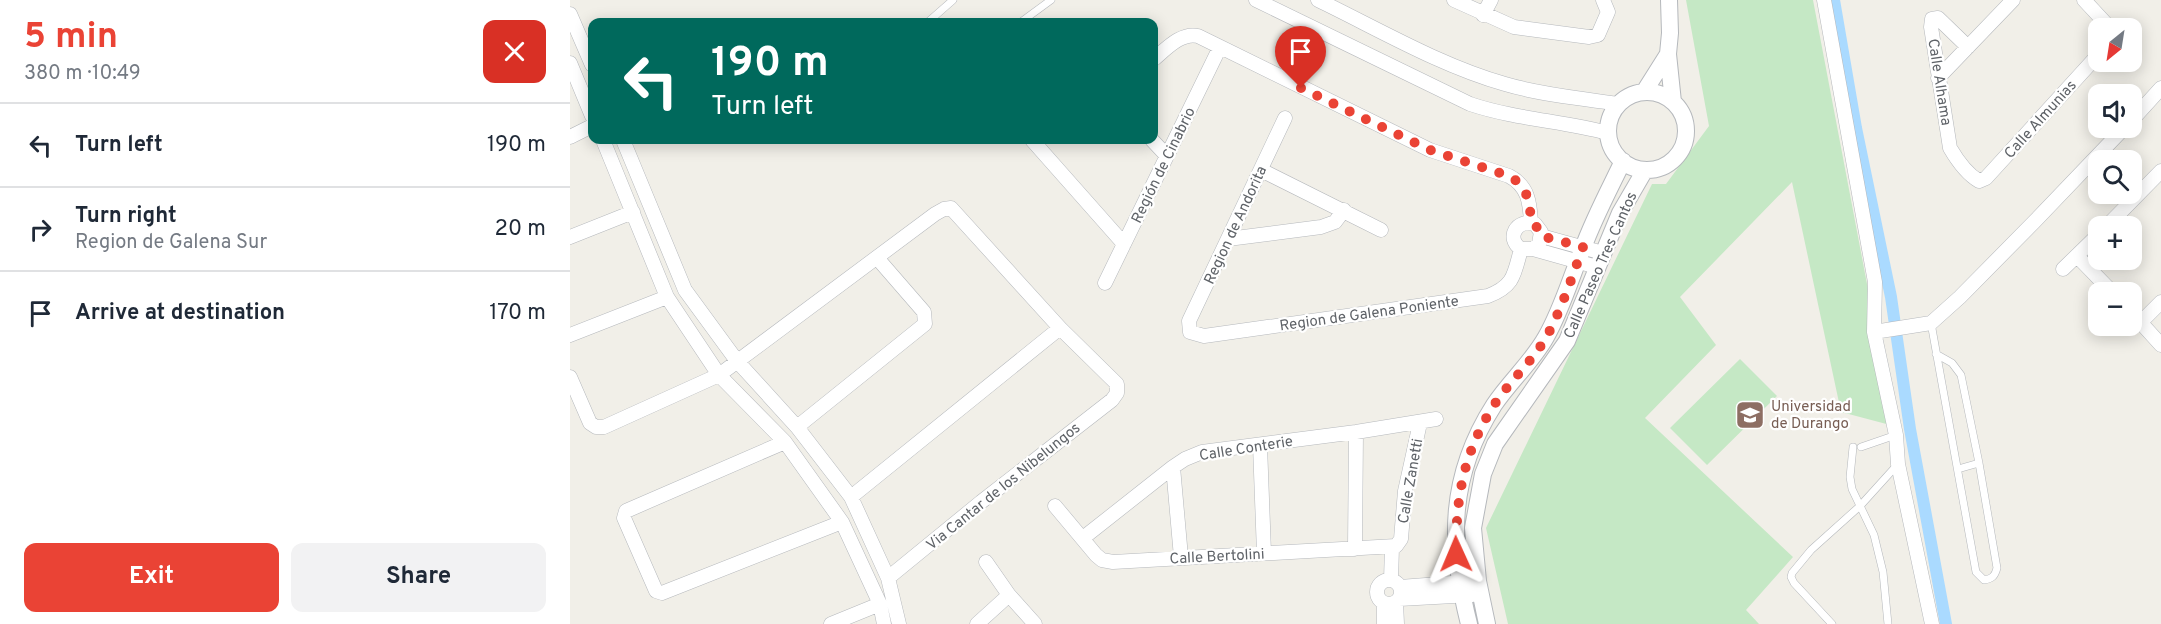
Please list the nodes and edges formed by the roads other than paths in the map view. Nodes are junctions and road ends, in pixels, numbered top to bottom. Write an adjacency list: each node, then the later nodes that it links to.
1 (953, 0): 14 (lane)
2 (1052, 0): 15 (lane)
3 (1256, 0): 33 (street)
4 (1318, 0): 28 (street)
5 (1454, 0): 13 (street)
6 (1491, 0): 13 (street)
7 (1604, 0): 13 (street)
8 (1669, 0): 19 (street)
9 (1824, 0): 71 (street)
10 (2013, 0): 18 (street)
11 (2084, 0): 16 (street)
12 (570, 14): 20 (street)
13 (1483, 15)
14 (933, 18)
15 (1026, 18)
16 (2101, 18)
17 (1220, 47): 21 (street); 40 (street, Región de Cinabrio); 49 (street)
18 (1968, 47): 24 (street); 24 (street, Calle Alhama)
19 (1668, 54): 26 (street); 27 (street)
20 (588, 56)
21 (1158, 56)
22 (570, 63): 29 (street)
23 (2088, 66): 45 (street, Calle Almunias)
24 (1938, 78): 45 (street, Calle Alhama)
25 (2161, 88): 30 (street)
26 (1644, 92): 27 (street); 28 (street)
27 (1673, 102): 43 (street)
28 (1618, 104): 33 (street)
29 (588, 106)
30 (2142, 109)
31 (1285, 118): 42 (street, Region de Andorita)
32 (588, 128): 34 (street)
33 (1608, 133): 41 (street)
34 (570, 137)
35 (2114, 138): 67 (street)
36 (605, 144): 47 (street)
37 (626, 144): 75 (street)
38 (1041, 144): 54 (street)
39 (1156, 144): 40 (street)
40 (1167, 156): 54 (street, Región de Cinabrio)
41 (1623, 161): 43 (street); 57 (street, Calle Paseo Tres Cantos)
42 (1261, 170): 46 (street); 53 (street, Region de Andorita)
43 (1645, 170): 60 (street, Calle Paseo Tres Cantos)
44 (2161, 171): 48 (street)
45 (1979, 181)
46 (1344, 210): 50 (street); 53 (street)
47 (633, 212): 52 (street); 64 (street)
48 (2117, 216)
49 (1531, 223): 51 (street); 56 (street)
50 (1381, 230)
51 (1541, 236): 56 (street); 57 (street)
52 (570, 237)
53 (1228, 239): 70 (street, Region de Andorita)
54 (1124, 244): 63 (street, Región de Cinabrio)
55 (2088, 246): 58 (street)
56 (1527, 249): 57 (street); 70 (street, Region de Galena Poniente)
57 (1581, 254): 60 (street); 101 (street, Calle Paseo Tres Cantos)
58 (2078, 256): 61 (street); 62 (street)
59 (878, 259): 69 (street); 75 (street); 80 (street)
60 (1599, 260): 100 (street, Calle Paseo Tres Cantos)
61 (2063, 269)
62 (2103, 282)
63 (1106, 283)
64 (667, 297): 72 (street); 76 (street)
65 (2161, 302): 66 (street)
66 (2142, 314)
67 (1926, 323): 71 (street); 74 (lane)
68 (2142, 324): 73 (street)
69 (1060, 328): 89 (street); 99 (street, Via Cantar de los Nibelungos)
70 (1190, 332)
71 (1874, 332): 82 (street)
72 (570, 335)
73 (2161, 345)
74 (1936, 354): 85 (lane); 88 (lane)
75 (737, 361): 76 (street); 80 (street)
76 (719, 375): 77 (street); 83 (street)
77 (570, 377)
78 (1436, 419): 79 (street, Calle Conterie)
79 (1420, 423): 81 (street, Calle Conterie); 94 (street, Calle Zanetti)
80 (797, 427): 89 (street)
81 (1356, 432): 84 (street, Calle Conterie); 95 (street)
82 (1896, 435): 86 (street); 91 (lane)
83 (784, 442): 92 (street); 92 (street)
84 (1260, 445): 87 (street, Calle Conterie); 96 (street)
85 (1979, 463): 88 (lane); 88 (lane)
86 (1898, 464): 91 (lane); 116 (street)
87 (1173, 467): 93 (street, Calle Conterie); 97 (street)
88 (1958, 470)
89 (851, 497): 99 (street)
90 (1055, 506): 93 (street, Calle Bertolini)
91 (1860, 506): 114 (lane); 115 (lane)
92 (842, 522): 104 (street)
93 (1083, 538): 97 (street, Calle Bertolini)
94 (1390, 545): 95 (street, Calle Bertolini); 102 (street, Calle Zanetti)
95 (1355, 549): 96 (street, Calle Bertolini)
96 (1264, 553): 97 (street, Calle Bertolini)
97 (1181, 557)
98 (986, 562): 103 (street)
99 (888, 578): 107 (street)
100 (1479, 587): 101 (street); 113 (street, Calle Paseo Tres Cantos)
101 (1460, 589): 102 (street); 112 (street, Calle Paseo Tres Cantos)
102 (1392, 592): 110 (street); 111 (street)
103 (1010, 595): 108 (street); 109 (street)
104 (880, 604): 105 (street); 106 (street)
105 (831, 624)
106 (884, 624)
107 (899, 624)
108 (977, 624)
109 (1035, 624)
110 (1384, 624)
111 (1397, 624)
112 (1469, 624)
113 (1487, 624)
114 (1832, 624)
115 (1888, 624)
116 (1932, 624)

